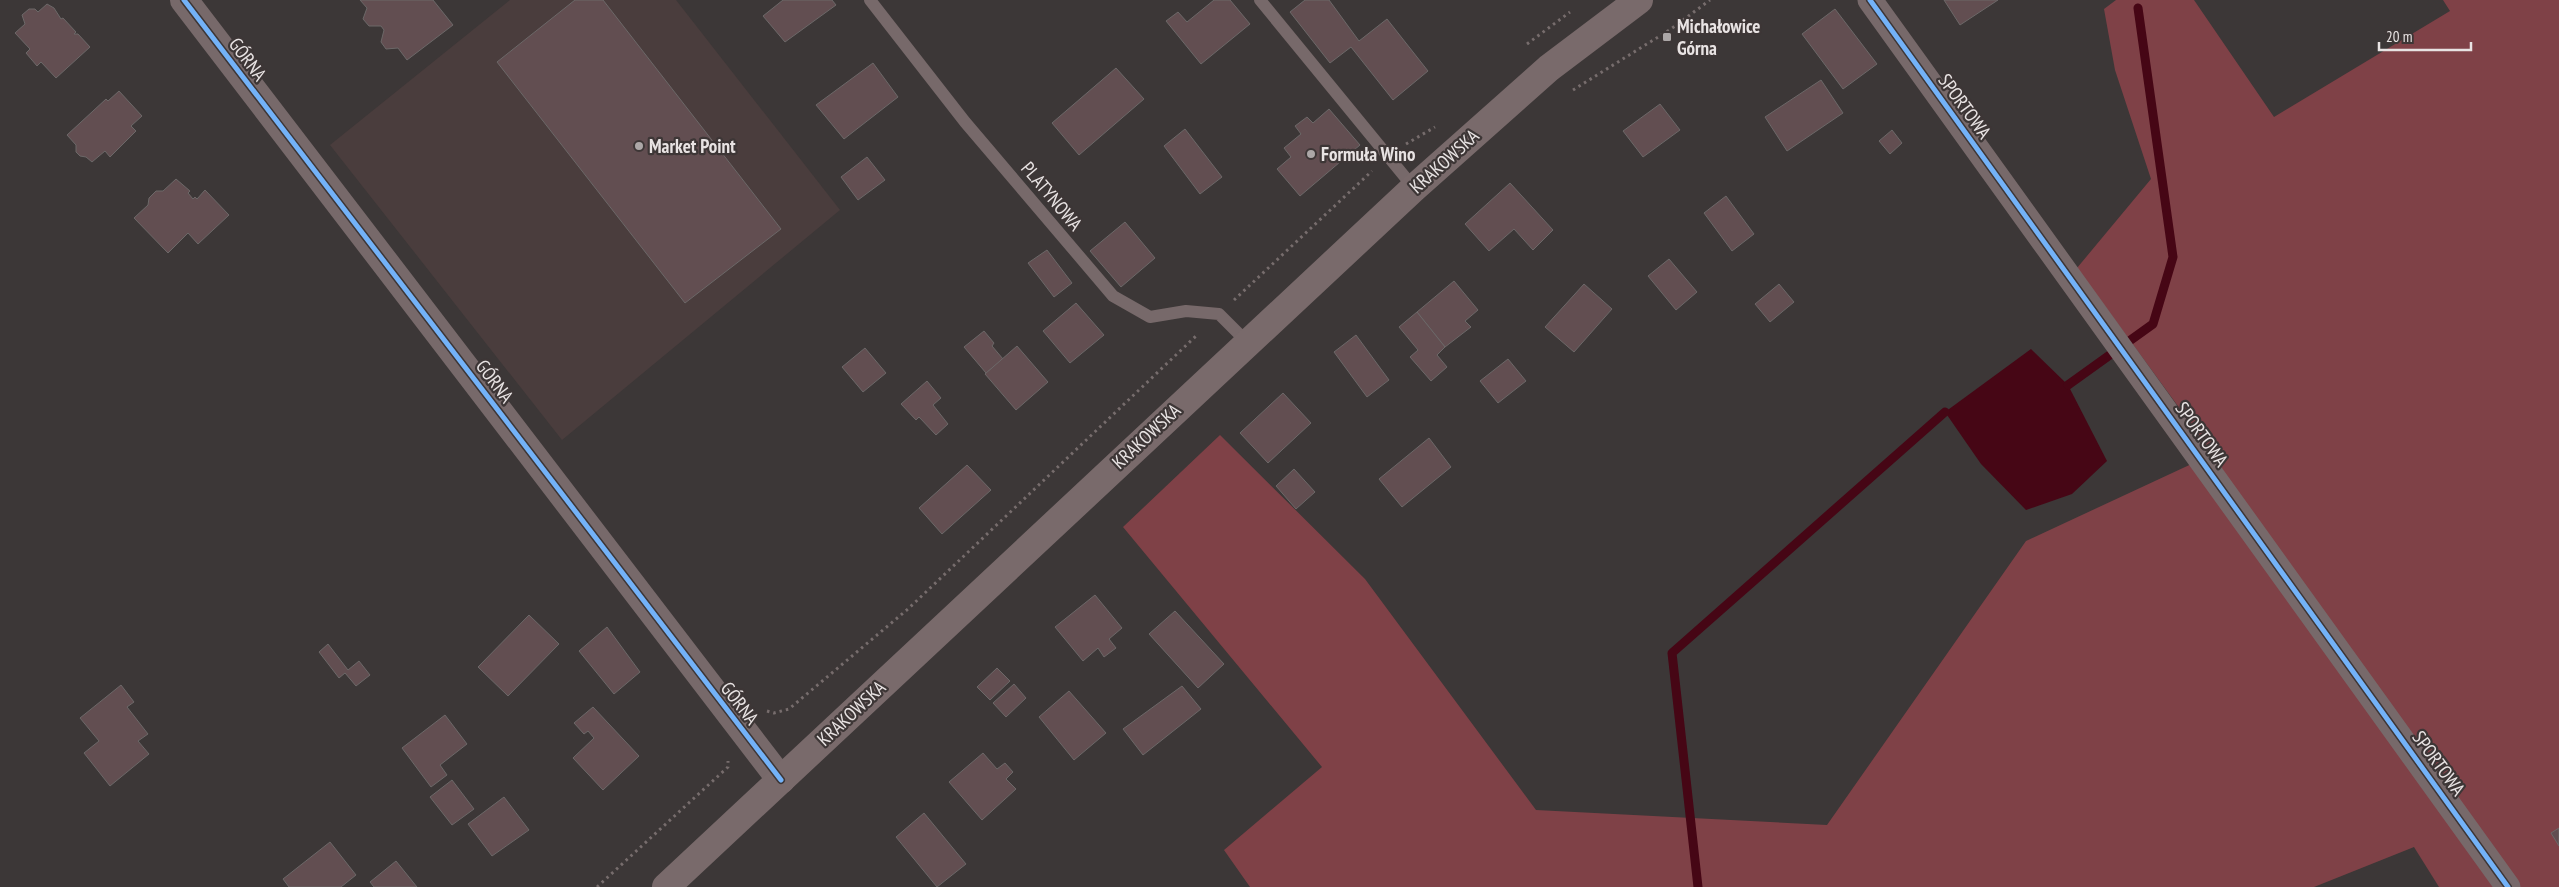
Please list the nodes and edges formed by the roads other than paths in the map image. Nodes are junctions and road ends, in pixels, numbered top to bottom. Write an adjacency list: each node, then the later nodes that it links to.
1 (184, 0): 8 (street, GÓRNA)
2 (870, 0): 7 (lane, PLATYNOWA)
3 (1260, 0): 6 (lane)
4 (1639, 0): 6 (main road, KRAKOWSKA)
5 (1870, 0): 10 (street, SPORTOWA)
6 (1414, 188): 7 (main road, KRAKOWSKA)
7 (1246, 342): 8 (main road, KRAKOWSKA)
8 (781, 780): 9 (main road, KRAKOWSKA)
9 (666, 887)
10 (2508, 887)

